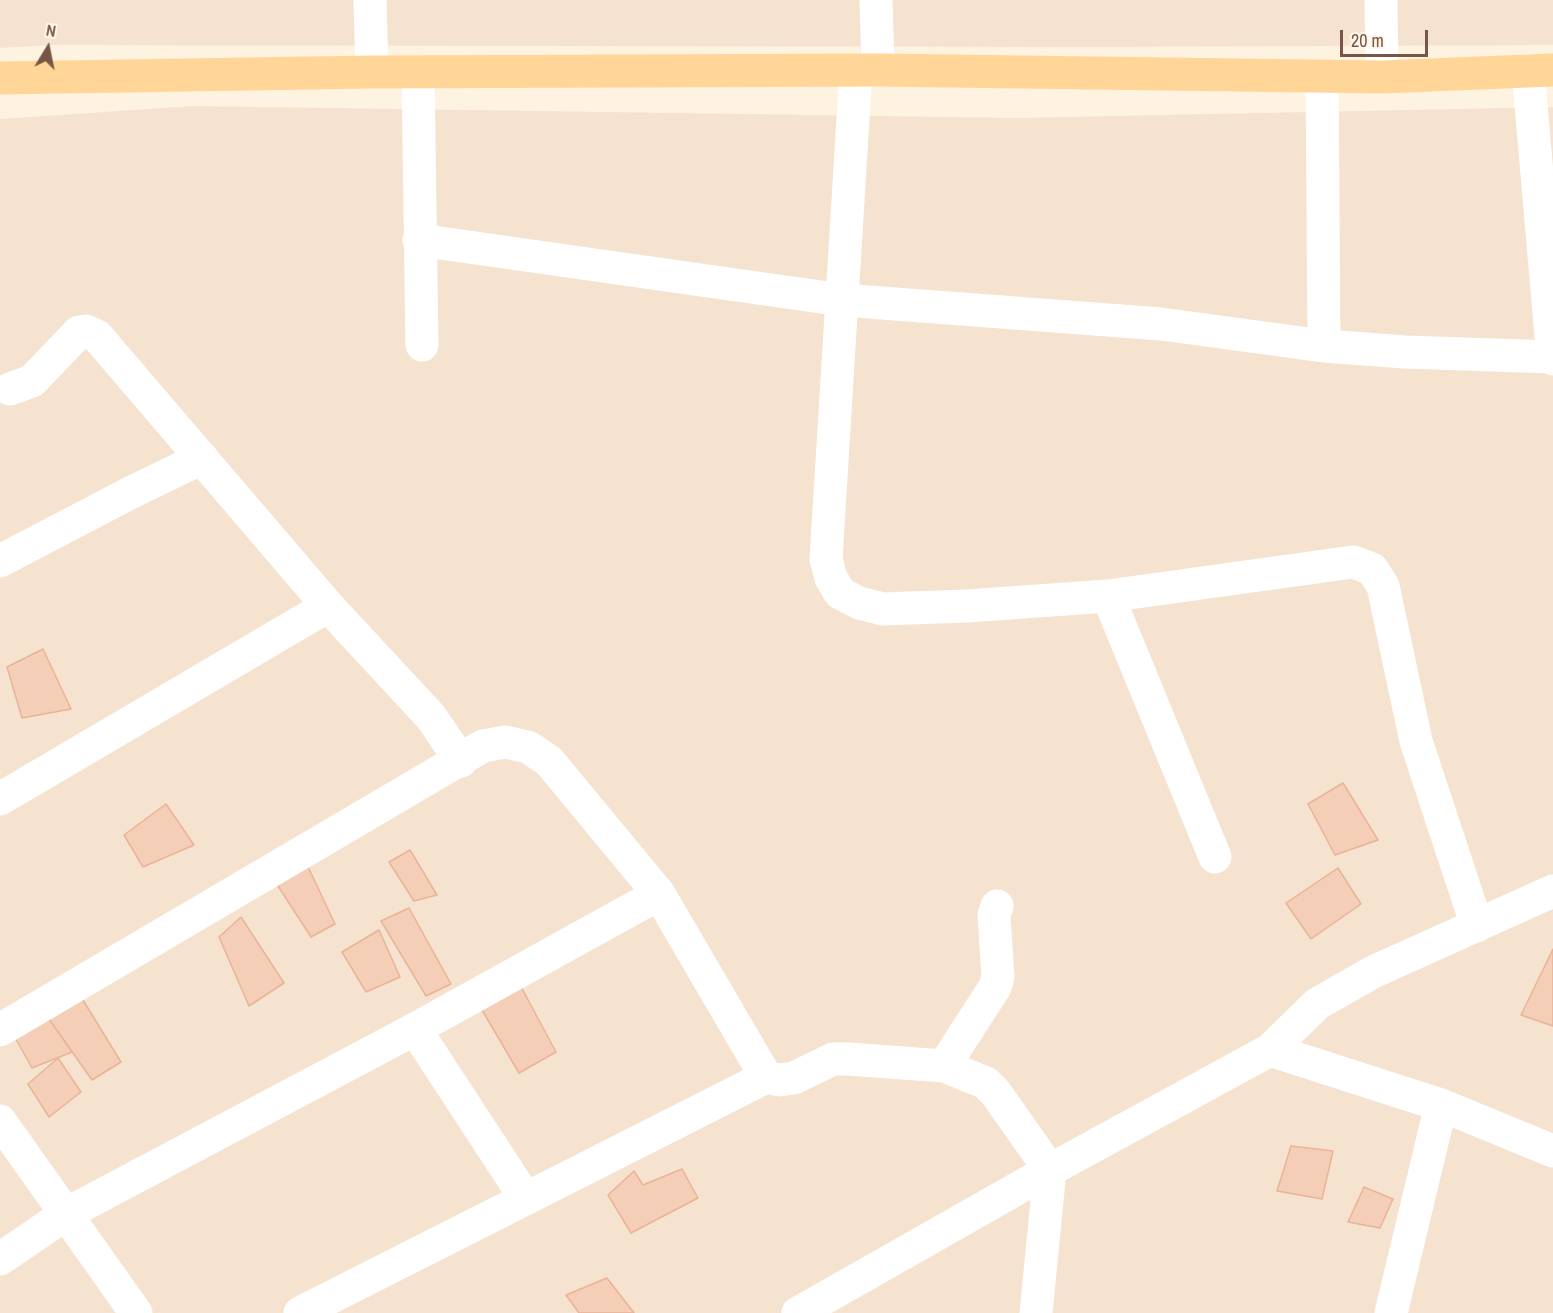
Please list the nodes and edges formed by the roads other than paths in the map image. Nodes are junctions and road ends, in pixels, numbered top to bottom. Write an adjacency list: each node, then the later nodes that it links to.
1 (370, 0): 6 (street)
2 (876, 0): 4 (street)
3 (1381, 0): 9 (street)
4 (867, 70): 7 (main road); 8 (main road); 12 (street)
5 (1541, 70): 9 (main road); 15 (street)
6 (372, 72): 7 (main road); 10 (main road)
7 (417, 72): 11 (street)
8 (1322, 76): 9 (main road); 14 (street)
9 (1382, 77)
10 (0, 78)
11 (419, 240): 12 (street); 13 (street)
12 (842, 300): 14 (street); 19 (street)
13 (422, 345)
14 (1324, 346): 15 (street)
15 (1553, 358)
16 (3, 386): 17 (street)
17 (202, 459): 18 (street); 20 (street)
18 (0, 561)
19 (1108, 596): 23 (street); 27 (street)
20 (328, 606): 21 (street); 22 (street)
21 (461, 761): 24 (street); 29 (street)
22 (0, 798)
23 (1215, 857)
24 (659, 894): 28 (street); 32 (street)
25 (1548, 897): 27 (street)
26 (997, 906): 31 (street)
27 (1477, 926): 30 (street)
28 (415, 1029): 37 (street); 38 (street)
29 (0, 1030)
30 (1270, 1050): 33 (street); 36 (street)
31 (944, 1066): 32 (street); 36 (street)
32 (766, 1077): 37 (street)
33 (1441, 1105): 35 (street); 44 (street)
34 (0, 1121): 38 (street)
35 (1553, 1151)
36 (1050, 1170): 42 (street); 43 (street)
37 (526, 1199): 41 (street)
38 (66, 1214): 39 (street); 40 (street)
39 (0, 1259)
40 (136, 1313)
41 (300, 1313)
42 (798, 1313)
43 (1036, 1313)
44 (1391, 1313)

